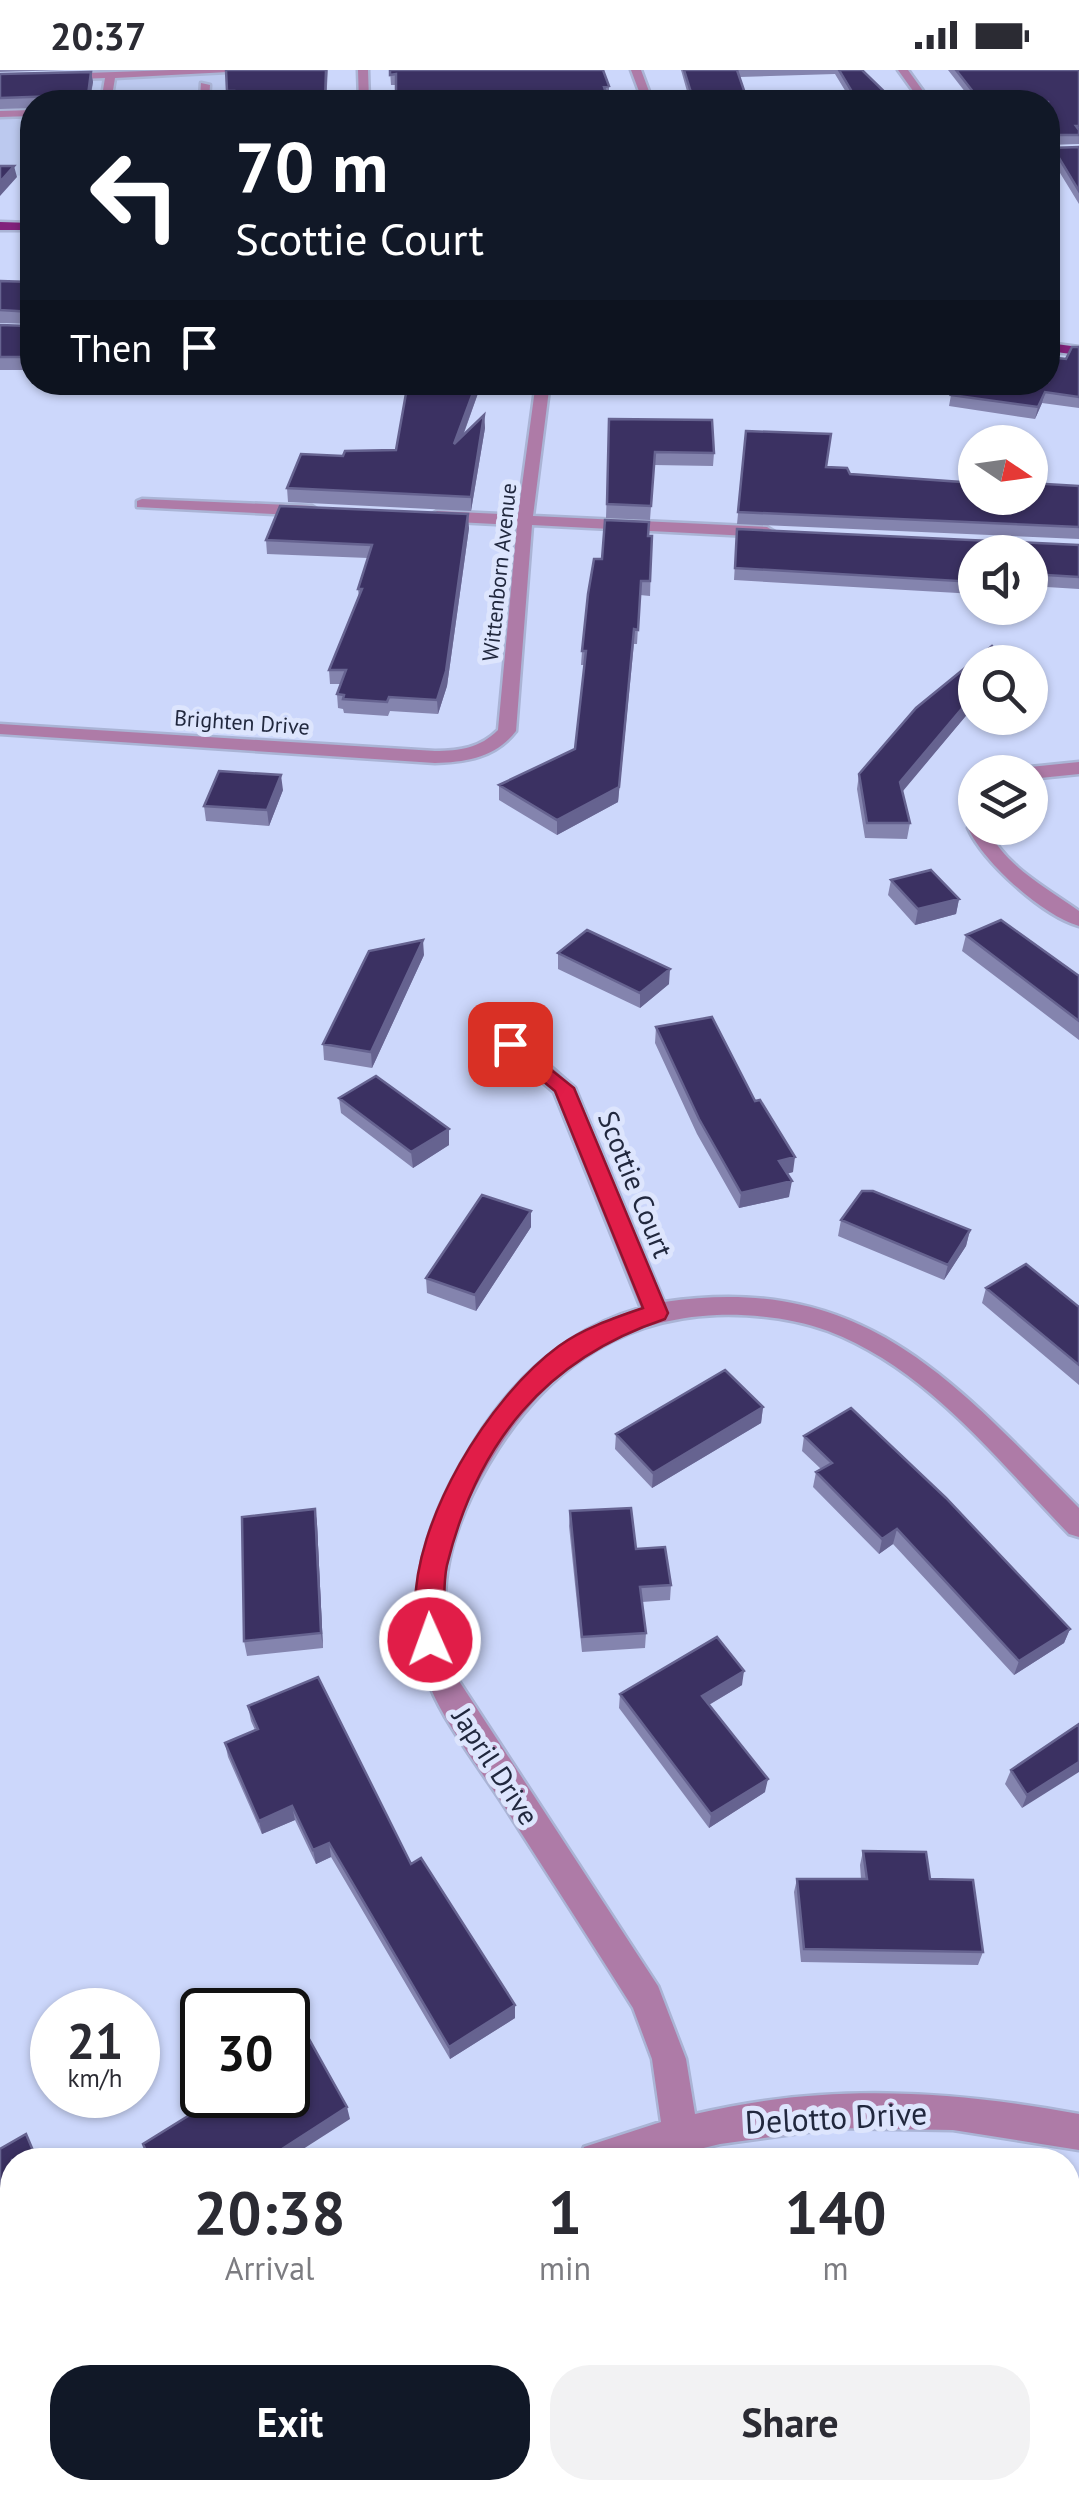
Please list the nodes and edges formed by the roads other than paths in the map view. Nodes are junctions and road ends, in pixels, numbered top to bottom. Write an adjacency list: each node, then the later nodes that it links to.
1 (258, 70): 2 (street)
2 (218, 72): 3 (street); 5 (street)
3 (111, 75): 4 (street); 6 (street)
4 (0, 79)
5 (206, 85): 6 (street); 7 (street)
6 (108, 88)
7 (206, 90)
8 (541, 395): 12 (street, Wittenborn Avenue)
9 (142, 504): 10 (street)
10 (334, 512)
11 (410, 515): 12 (street)
12 (525, 520): 13 (street); 15 (street, Wittenborn Avenue)
13 (782, 533)
14 (0, 729): 15 (street, Brighten Drive)
15 (480, 752)
16 (1079, 768): 17 (street)
17 (1048, 772)
18 (984, 845): 19 (street)
19 (1079, 920)
20 (510, 1044): 21 (street, Scottie Court)
21 (656, 1313): 22 (street, Japril Drive); 23 (street, Japril Drive)
22 (1079, 1526)
23 (680, 2132): 24 (street, Delotto Drive); 25 (street, Delotto Drive)
24 (1079, 2132)
25 (633, 2148)

